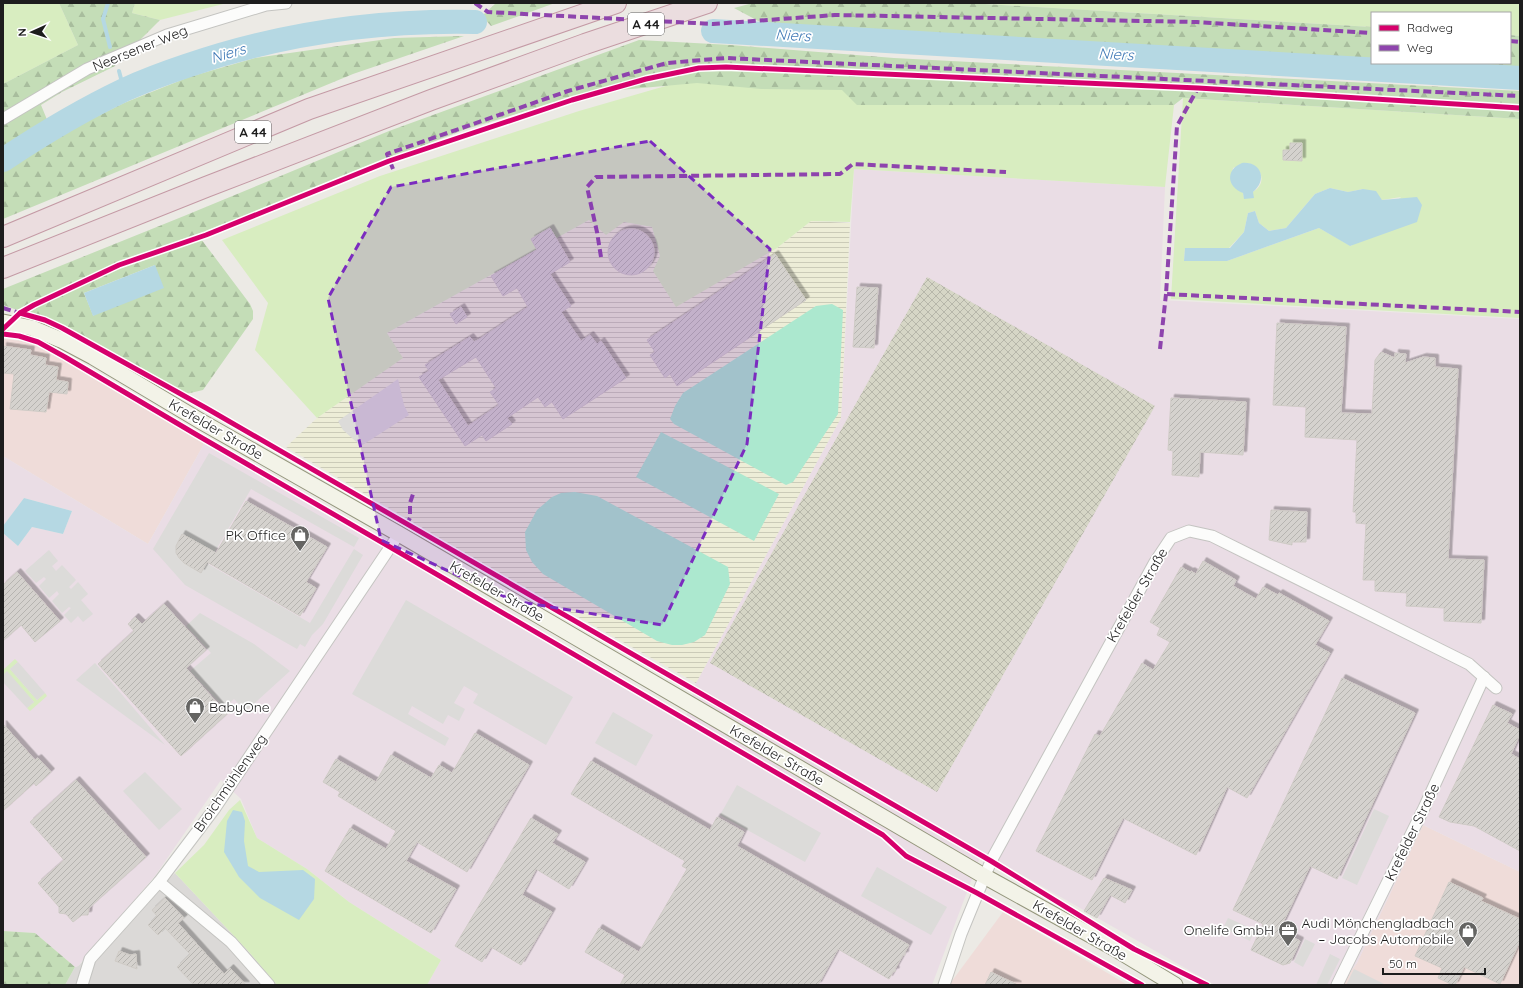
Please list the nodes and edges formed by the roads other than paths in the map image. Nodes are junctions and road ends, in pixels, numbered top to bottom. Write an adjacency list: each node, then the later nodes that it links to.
1 (286, 3): 4 (street, Neersener Weg)
2 (616, 3): 5 (highway, A 44)
3 (708, 3): 6 (highway, A 44)
4 (3, 119)
5 (3, 237)
6 (3, 268)
7 (3, 322): 8 (street, Krefelder Straße)
8 (400, 534): 11 (street, Krefelder Straße); 12 (street, Broichmühlenweg)
9 (1484, 677): 10 (street, Krefelder Straße); 11 (street, Krefelder Straße); 17 (street, Krefelder Straße)
10 (1496, 688)
11 (984, 876): 15 (street, Krefelder Straße); 16 (street, Krefelder Straße)
12 (160, 882): 13 (street, Broichmühlenweg); 14 (street)
13 (82, 985)
14 (269, 985)
15 (944, 985)
16 (1175, 985)
17 (1337, 985)

